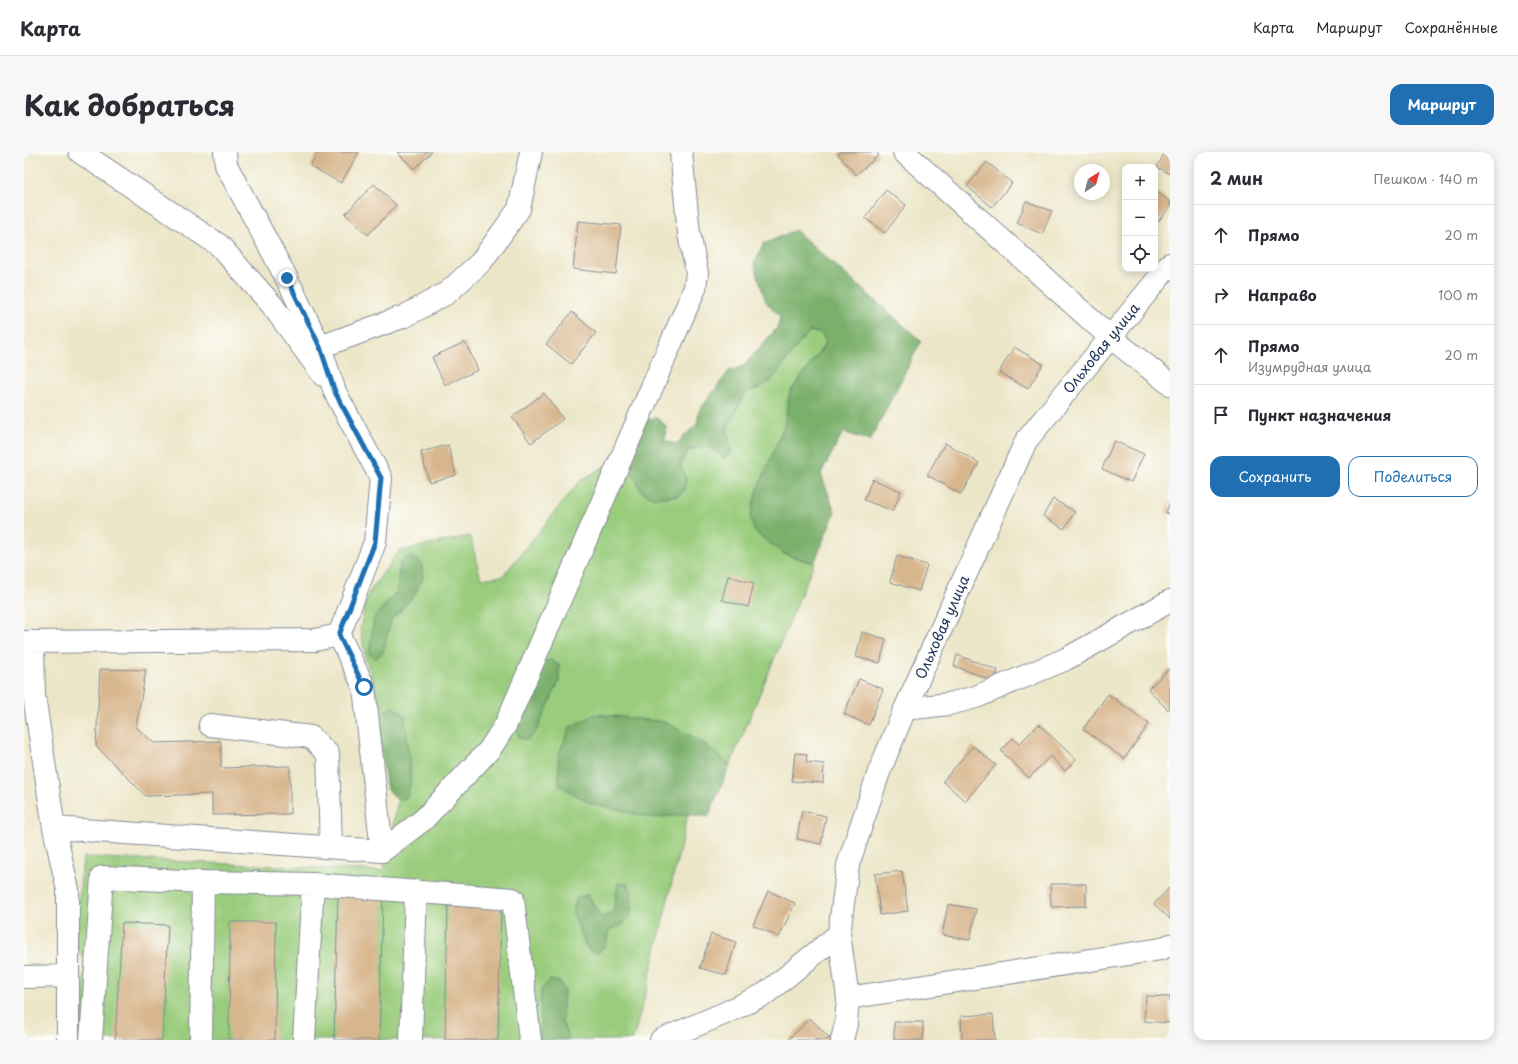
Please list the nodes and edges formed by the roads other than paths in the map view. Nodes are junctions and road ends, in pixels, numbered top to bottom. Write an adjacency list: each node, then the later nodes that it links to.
1 (80, 152): 10 (street)
2 (225, 152): 8 (street)
3 (531, 152): 8 (street)
4 (681, 152): 18 (street)
5 (904, 152): 7 (street)
6 (1170, 264): 7 (street, Ольховая улица)
7 (1110, 337): 9 (street); 14 (street, Ольховая улица)
8 (320, 347): 10 (street)
9 (1170, 384)
10 (335, 392): 12 (street)
11 (1170, 601): 14 (street)
12 (339, 635): 13 (street); 18 (street)
13 (29, 642): 16 (street)
14 (905, 709): 22 (street, Ольховая улица)
15 (210, 725): 17 (street)
16 (54, 828): 17 (street); 24 (street)
17 (331, 847): 18 (street)
18 (382, 851)
19 (203, 882): 20 (street); 28 (street); 29 (street)
20 (313, 884): 21 (street); 30 (street)
21 (416, 891): 31 (street); 32 (street)
22 (839, 934): 26 (street, Ольховая улица); 33 (street)
23 (1170, 946): 26 (street)
24 (68, 976): 25 (street); 27 (street)
25 (24, 977)
26 (848, 998): 34 (street, Ольховая улица)
27 (68, 1040)
28 (91, 1040)
29 (201, 1040)
30 (304, 1040)
31 (411, 1040)
32 (530, 1040)
33 (662, 1040)
34 (842, 1040)

